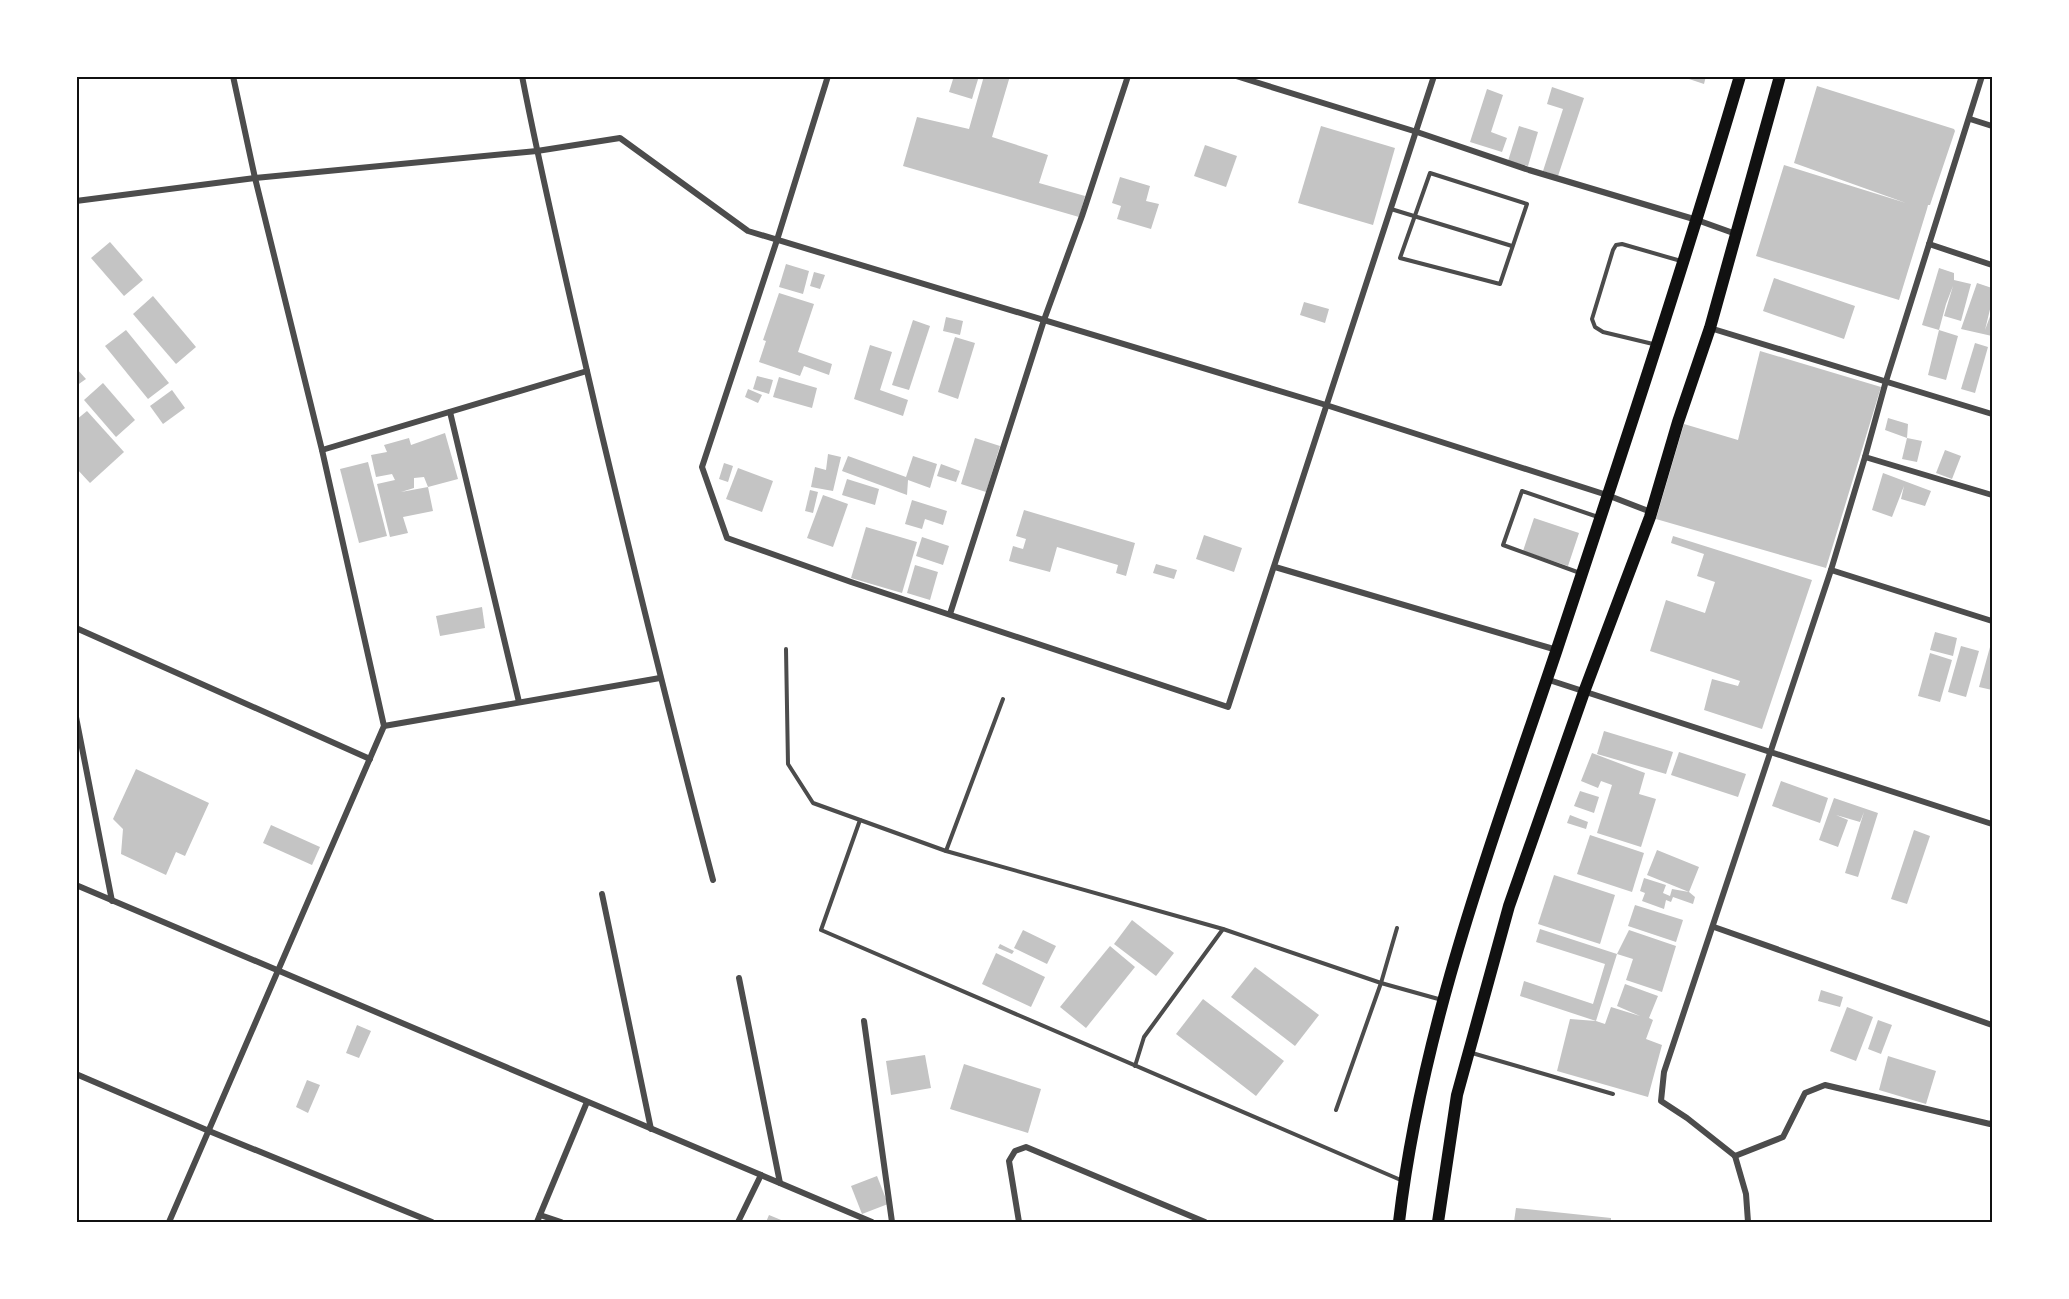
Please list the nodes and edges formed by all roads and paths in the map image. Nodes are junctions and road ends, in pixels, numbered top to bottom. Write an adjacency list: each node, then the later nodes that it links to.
1 (233, 76): 14 (street)
2 (522, 76): 13 (street)
3 (828, 76): 20 (street)
4 (1128, 76): 25 (street)
5 (1236, 76): 12 (street)
6 (1434, 76): 12 (street)
7 (1740, 76): 18 (main road)
8 (1780, 76): 19 (main road)
9 (1982, 76): 10 (street)
10 (1970, 119): 11 (street); 21 (street)
11 (1992, 126)
12 (1417, 132): 16 (street); 18 (street)
13 (537, 151): 14 (street); 20 (street); 28 (street)
14 (255, 178): 15 (street); 33 (street)
15 (76, 201)
16 (1391, 208): 17 (lane); 30 (street)
17 (1414, 216): 22 (lane); 22 (lane); 22 (lane)
18 (1697, 220): 19 (street); 23 (main road)
19 (1736, 234): 26 (main road)
20 (777, 240): 25 (street); 42 (street)
21 (1929, 244): 24 (street); 29 (street)
22 (1512, 246)
23 (1684, 262): 27 (main road); 27 (lane)
24 (1992, 265)
25 (1044, 320): 30 (street); 42 (street)
26 (1710, 328): 29 (street); 37 (main road)
27 (1657, 345): 35 (main road)
28 (587, 372): 31 (street); 47 (street)
29 (1886, 381): 32 (street); 34 (street)
30 (1326, 405): 35 (street); 39 (street)
31 (450, 412): 33 (street); 51 (street)
32 (1992, 414)
33 (322, 450): 53 (street)
34 (1865, 456): 36 (street); 40 (street)
35 (1607, 495): 37 (street); 38 (main road)
36 (1992, 495)
37 (1652, 512): 49 (main road)
38 (1600, 517): 41 (main road); 41 (lane)
39 (1275, 567): 42 (street); 46 (street)
40 (1831, 570): 43 (street); 54 (street)
41 (1581, 573): 46 (main road)
42 (950, 614)
43 (1992, 621)
44 (76, 628): 55 (street)
45 (786, 649): 56 (lane)
46 (1557, 650): 48 (main road)
47 (660, 678): 51 (street); 59 (street)
48 (1546, 679): 49 (street); 69 (main road)
49 (1584, 692): 54 (street); 72 (main road)
50 (1003, 699): 58 (lane)
51 (519, 702): 53 (street)
52 (76, 717): 62 (street)
53 (384, 726): 55 (street)
54 (1770, 750): 57 (street); 64 (street)
55 (370, 759): 66 (street)
56 (860, 820): 58 (lane); 73 (lane)
57 (1992, 824)
58 (946, 851): 65 (lane)
59 (713, 880)
60 (76, 885): 62 (street)
61 (602, 894): 79 (street)
62 (112, 901): 66 (street)
63 (1397, 927): 68 (lane)
64 (1714, 927): 71 (street); 81 (street)
65 (1223, 929): 68 (lane); 73 (lane)
66 (278, 971): 76 (street); 80 (street)
67 (739, 978): 84 (street)
68 (1381, 983): 69 (lane); 77 (lane)
69 (1443, 1000): 83 (main road)
70 (864, 1021): 92 (street)
71 (1992, 1025)
72 (1468, 1052): 75 (lane); 96 (main road)
73 (1135, 1066): 83 (lane)
74 (76, 1074): 80 (street)
75 (1613, 1094)
76 (586, 1101): 79 (street); 85 (street)
77 (1336, 1110)
78 (1992, 1123): 81 (street)
79 (651, 1129): 82 (street)
80 (209, 1131): 86 (street); 87 (street)
81 (1735, 1156): 97 (street)
82 (761, 1175): 84 (street); 90 (street)
83 (1404, 1181): 95 (main road)
84 (780, 1184): 91 (street)
85 (540, 1215): 88 (street); 89 (street)
86 (169, 1222)
87 (432, 1222)
88 (537, 1222)
89 (561, 1222)
90 (738, 1222)
91 (872, 1222)
92 (892, 1222)
93 (1020, 1222): 94 (street)
94 (1205, 1222)
95 (1400, 1222)
96 (1438, 1222)
97 (1748, 1222)

